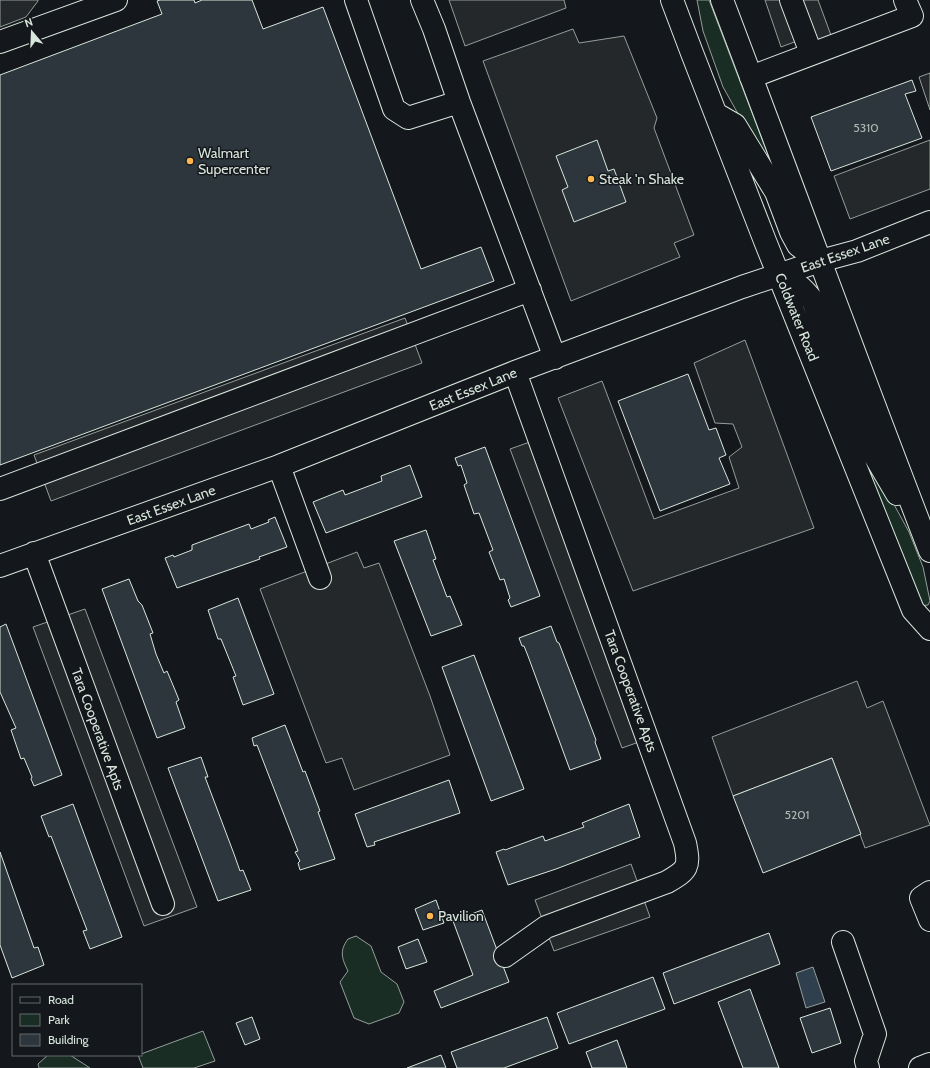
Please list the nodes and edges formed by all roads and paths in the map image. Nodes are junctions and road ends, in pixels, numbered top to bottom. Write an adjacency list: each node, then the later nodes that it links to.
1 (116, 0): 8 (main road)
2 (356, 0): 11 (main road)
3 (422, 0): 11 (main road)
4 (672, 0): 12 (main road, Coldwater Road)
5 (722, 0): 10 (main road)
6 (791, 0): 9 (main road)
7 (905, 0): 9 (main road)
8 (0, 42)
9 (811, 53): 10 (main road)
10 (751, 77): 14 (main road)
11 (459, 102): 16 (main road)
12 (716, 114): 14 (main road); 15 (main road, Coldwater Road)
13 (930, 222): 14 (main road, East Essex Lane)
14 (820, 261): 15 (main road, East Essex Lane); 21 (main road)
15 (780, 275): 17 (main road, East Essex Lane); 21 (main road); 25 (main road, Coldwater Road)
16 (530, 290): 17 (main road); 20 (main road)
17 (555, 358): 18 (main road, East Essex Lane)
18 (515, 372): 19 (main road, East Essex Lane); 30 (main road, Tara Cooperative Apts)
19 (279, 466): 23 (main road, East Essex Lane); 24 (main road)
20 (0, 489)
21 (915, 511): 22 (main road)
22 (930, 551)
23 (17, 560): 27 (main road, Tara Cooperative Apts)
24 (320, 578)
25 (930, 629)
26 (930, 892): 28 (main road)
27 (163, 904)
28 (930, 920)
29 (843, 942): 32 (main road)
30 (505, 956)
31 (930, 1064): 33 (main road)
32 (868, 1068)
33 (920, 1068)

